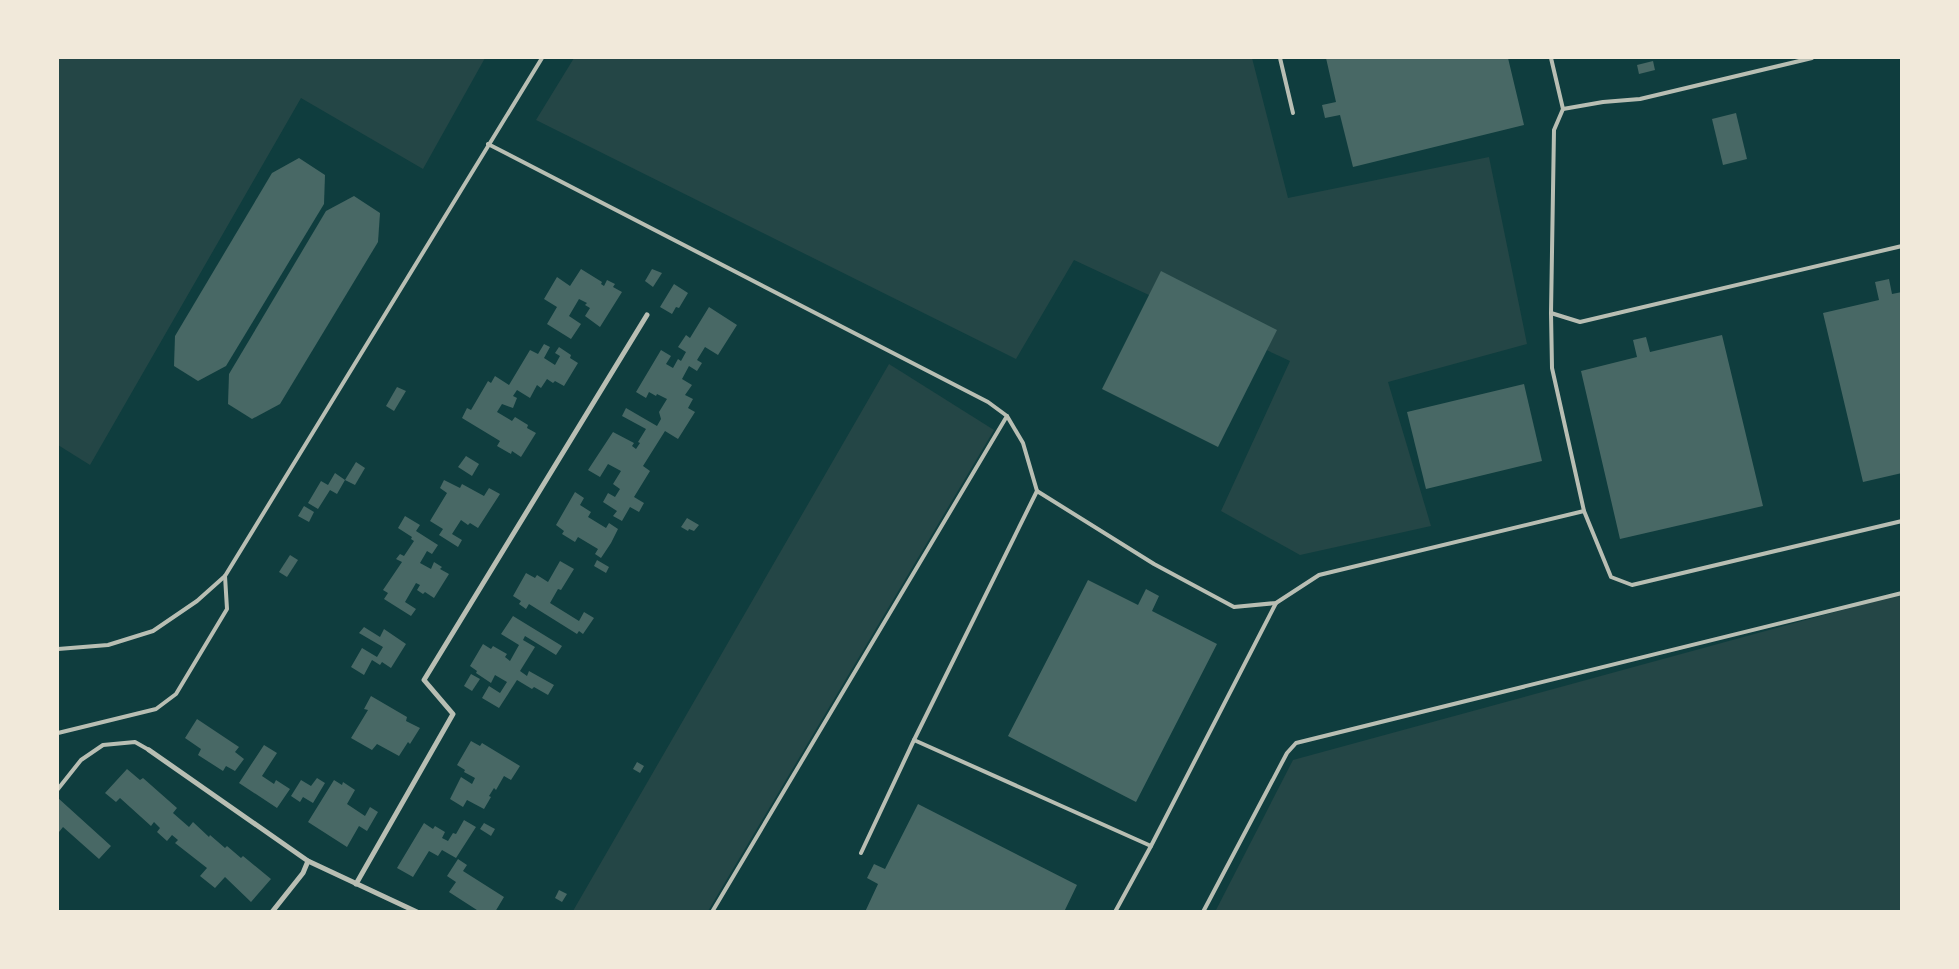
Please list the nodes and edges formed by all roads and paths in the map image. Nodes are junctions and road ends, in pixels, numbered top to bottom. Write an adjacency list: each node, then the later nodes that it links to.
1 (542, 58): 7 (lane)
2 (1280, 58): 6 (lane)
3 (1551, 58): 5 (lane)
4 (1812, 58): 5 (lane)
5 (1563, 109): 9 (lane)
6 (1293, 113)
7 (488, 144): 11 (lane); 15 (lane)
8 (1902, 246): 9 (lane)
9 (1550, 313): 13 (lane)
10 (647, 314): 26 (street)
11 (1007, 416): 12 (lane); 29 (lane)
12 (1038, 491): 17 (lane); 20 (lane)
13 (1584, 510): 14 (lane); 17 (lane)
14 (1902, 521)
15 (225, 576): 18 (lane); 19 (lane)
16 (1902, 593): 31 (lane)
17 (1276, 603): 23 (lane)
18 (58, 649)
19 (58, 733)
20 (914, 740): 23 (lane); 24 (lane)
21 (149, 750): 22 (lane); 25 (street)
22 (58, 789)
23 (1151, 846): 30 (lane)
24 (861, 853)
25 (308, 861): 26 (street); 27 (street)
26 (356, 884): 28 (street)
27 (272, 912)
28 (417, 912)
29 (712, 912)
30 (1114, 912)
31 (1203, 912)

